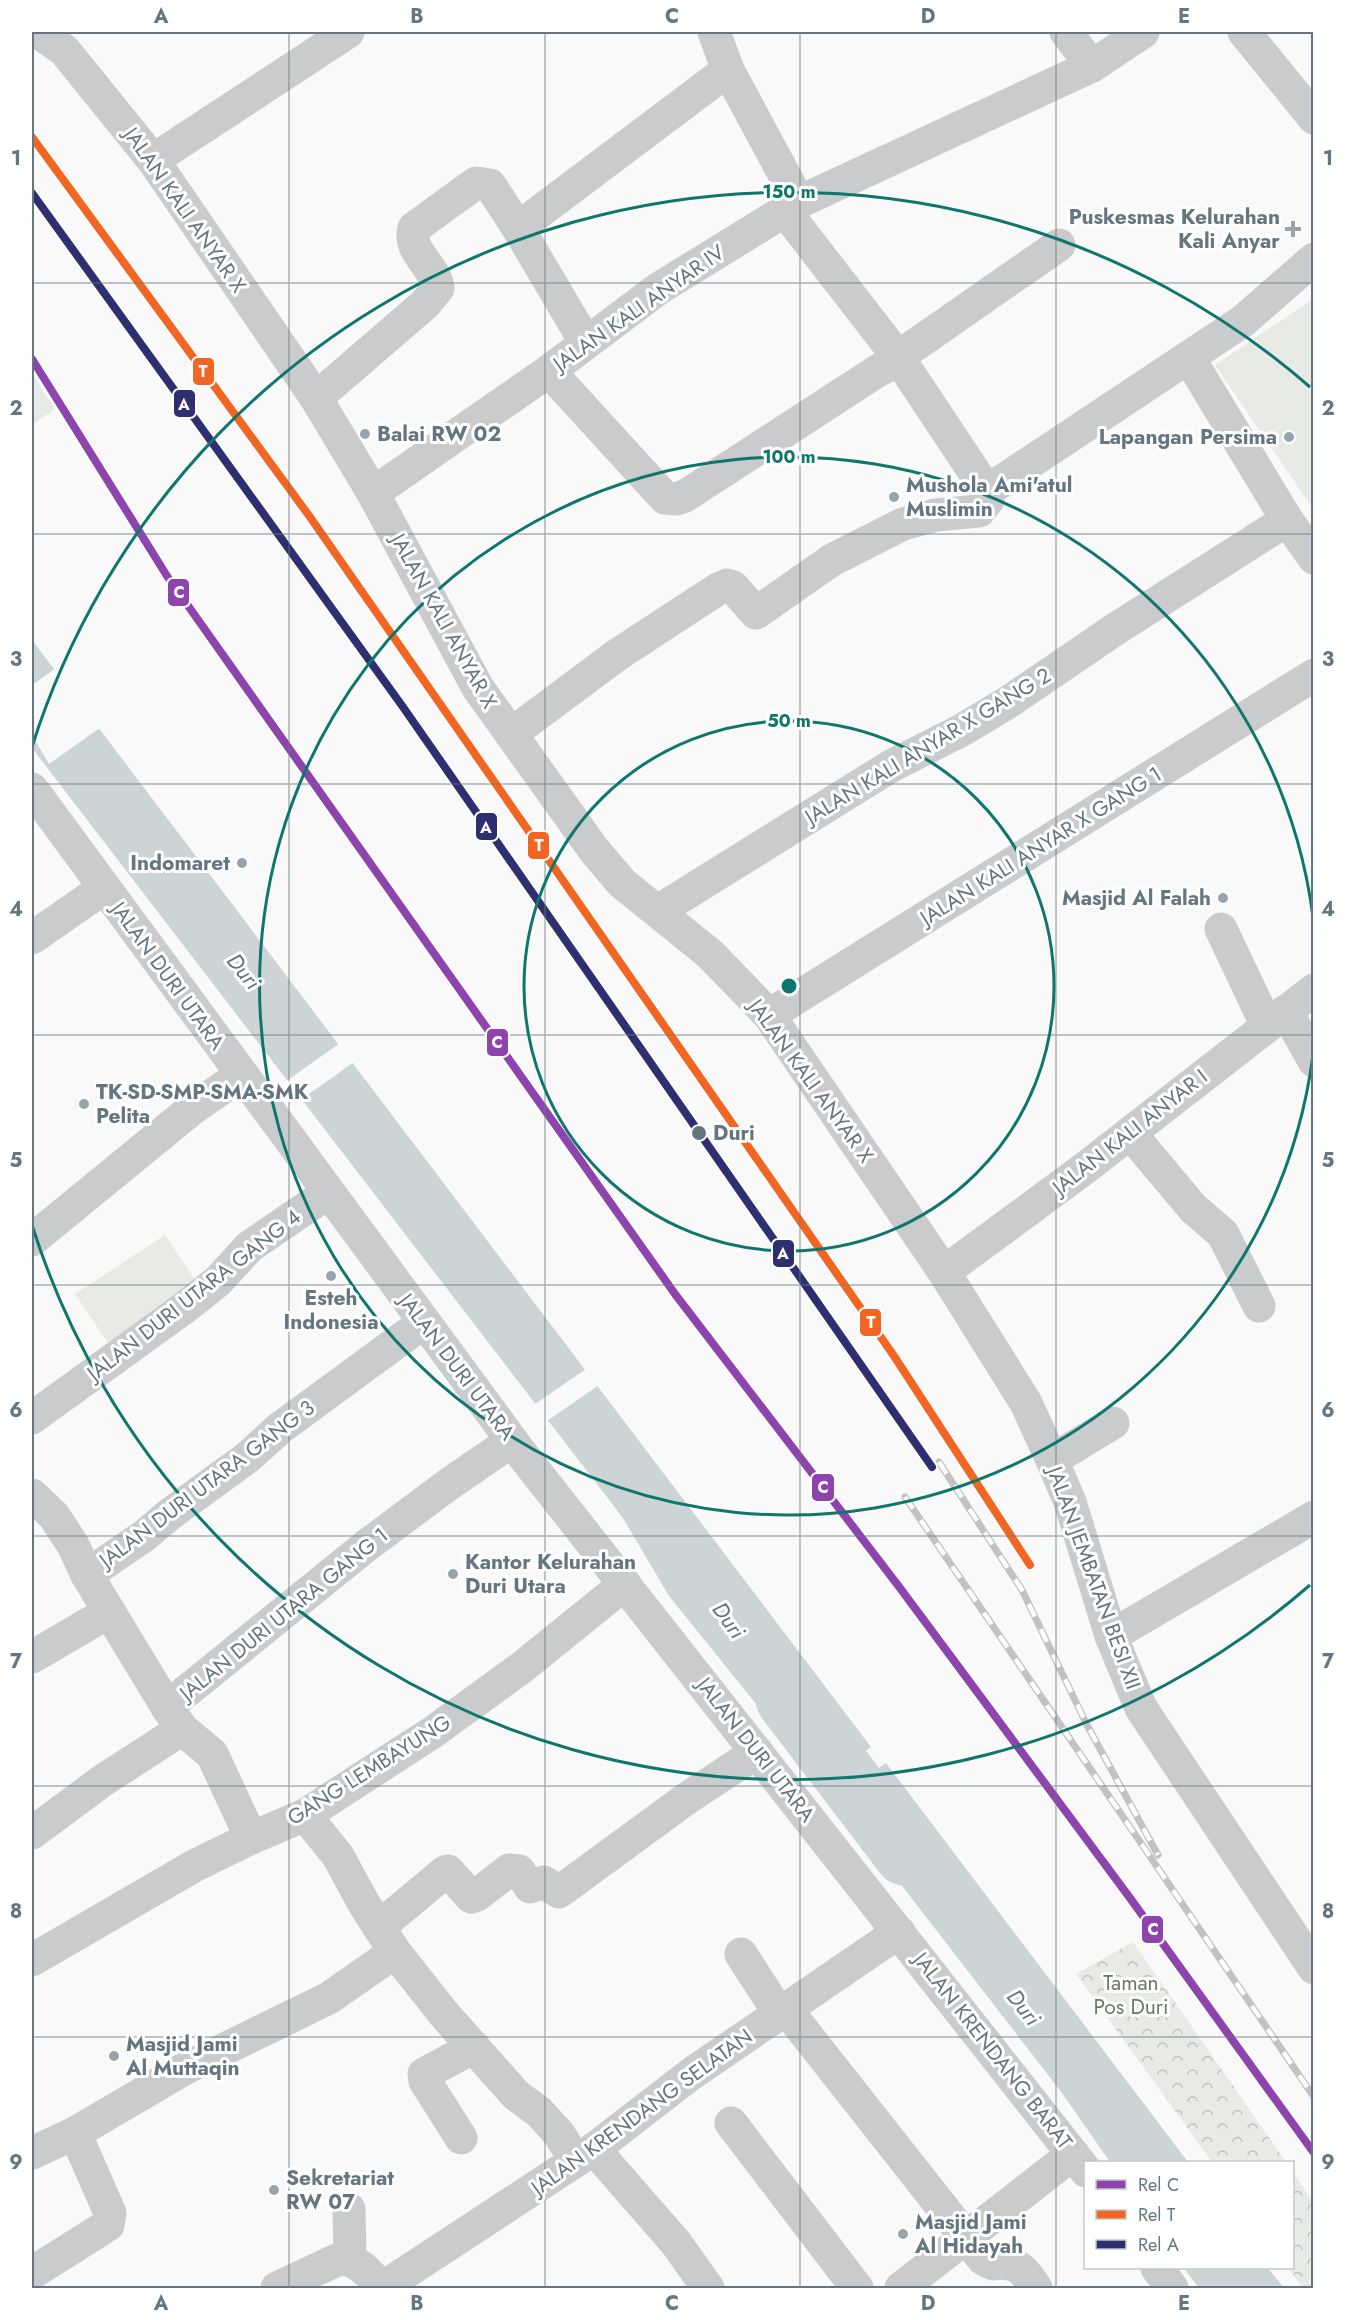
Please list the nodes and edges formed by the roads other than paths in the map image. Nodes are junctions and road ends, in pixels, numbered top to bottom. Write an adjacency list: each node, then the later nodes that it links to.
1 (38, 32): 10 (street, JALAN KALI ANYAR X)
2 (348, 32): 10 (street)
3 (714, 32): 8 (street)
4 (1066, 32): 7 (street)
5 (1143, 32): 7 (street, JALAN KALI ANYAR IV)
6 (1244, 32): 9 (street)
7 (1092, 66): 11 (street, JALAN KALI ANYAR IV)
8 (728, 70): 11 (street); 12 (street)
9 (1314, 118)
10 (153, 160): 19 (street, JALAN KALI ANYAR X)
11 (792, 207): 15 (street, JALAN KALI ANYAR IV); 16 (street)
12 (518, 228): 15 (street); 19 (street)
13 (1059, 245): 16 (street)
14 (1314, 259): 17 (street)
15 (586, 343): 18 (street, JALAN KALI ANYAR IV)
16 (899, 358): 18 (street); 20 (street)
17 (1189, 358): 20 (street); 22 (street)
18 (549, 371): 21 (street, JALAN KALI ANYAR IV)
19 (316, 398): 21 (street, JALAN KALI ANYAR X)
20 (987, 491): 25 (street)
21 (373, 493): 25 (street, JALAN KALI ANYAR X)
22 (1287, 520): 23 (street); 28 (street, JALAN KALI ANYAR X GANG 2)
23 (1314, 558)
24 (1314, 675): 32 (street, JALAN KALI ANYAR X GANG 1)
25 (511, 734): 28 (street, JALAN KALI ANYAR X)
26 (32, 789): 27 (street, JALAN DURI UTARA)
27 (104, 888): 30 (street); 35 (street, JALAN DURI UTARA)
28 (658, 911): 32 (street, JALAN KALI ANYAR X)
29 (1221, 929): 33 (street)
30 (32, 938)
31 (1314, 990): 33 (street, JALAN KALI ANYAR I)
32 (769, 1015): 39 (street, JALAN KALI ANYAR X)
33 (1277, 1019): 34 (street); 36 (street, JALAN KALI ANYAR I)
34 (1314, 1061)
35 (241, 1075): 37 (street, JALAN DURI UTARA); 38 (street)
36 (1130, 1132): 39 (street, JALAN KALI ANYAR I); 40 (street)
37 (328, 1193): 41 (street, JALAN DURI UTARA); 42 (street, JALAN DURI UTARA GANG 4)
38 (32, 1240)
39 (944, 1272): 45 (street, JALAN JEMBATAN BESI XII)
40 (1259, 1306)
41 (423, 1323): 44 (street, JALAN DURI UTARA); 48 (street, JALAN DURI UTARA GANG 3)
42 (32, 1418)
43 (1113, 1423): 45 (street)
44 (512, 1441): 49 (street, JALAN DURI UTARA); 53 (street, JALAN DURI UTARA GANG 1)
45 (1052, 1460): 51 (street, JALAN JEMBATAN BESI XII)
46 (32, 1495): 48 (street)
47 (1314, 1517): 51 (street)
48 (87, 1575): 50 (street, JALAN DURI UTARA GANG 3)
49 (624, 1584): 54 (street, JALAN DURI UTARA); 55 (street, GANG LEMBAYUNG)
50 (109, 1612): 52 (street); 53 (street, JALAN DURI UTARA GANG 3)
51 (1111, 1636): 62 (street, JALAN JEMBATAN BESI XII)
52 (32, 1658)
53 (174, 1718): 56 (street, JALAN DURI UTARA GANG 1); 57 (street, JALAN DURI UTARA GANG 3)
54 (757, 1752): 58 (street, JALAN DURI UTARA); 59 (street)
55 (305, 1815): 57 (street, GANG LEMBAYUNG); 59 (street)
56 (32, 1833)
57 (250, 1838): 61 (street, GANG LEMBAYUNG)
58 (899, 1932): 63 (street, JALAN KRENDANG SELATAN); 70 (street, JALAN KRENDANG BARAT)
59 (387, 1939): 64 (street); 66 (street)
60 (741, 1954): 63 (street)
61 (32, 1960)
62 (1314, 1968)
63 (783, 2011): 69 (street, JALAN KRENDANG SELATAN); 72 (street)
64 (474, 2047): 67 (street); 69 (street)
65 (730, 2123): 79 (street)
66 (75, 2133): 68 (street); 75 (street)
67 (461, 2138)
68 (32, 2152)
69 (585, 2155): 77 (street, JALAN KRENDANG SELATAN); 78 (street)
70 (1079, 2163): 72 (street)
71 (349, 2209): 73 (street)
72 (965, 2236): 80 (street); 81 (street)
73 (350, 2259): 76 (street); 77 (street)
74 (1158, 2269): 82 (street)
75 (32, 2273)
76 (277, 2289)
77 (382, 2289)
78 (708, 2289)
79 (857, 2289)
80 (901, 2289)
81 (1036, 2289)
82 (1172, 2289)

